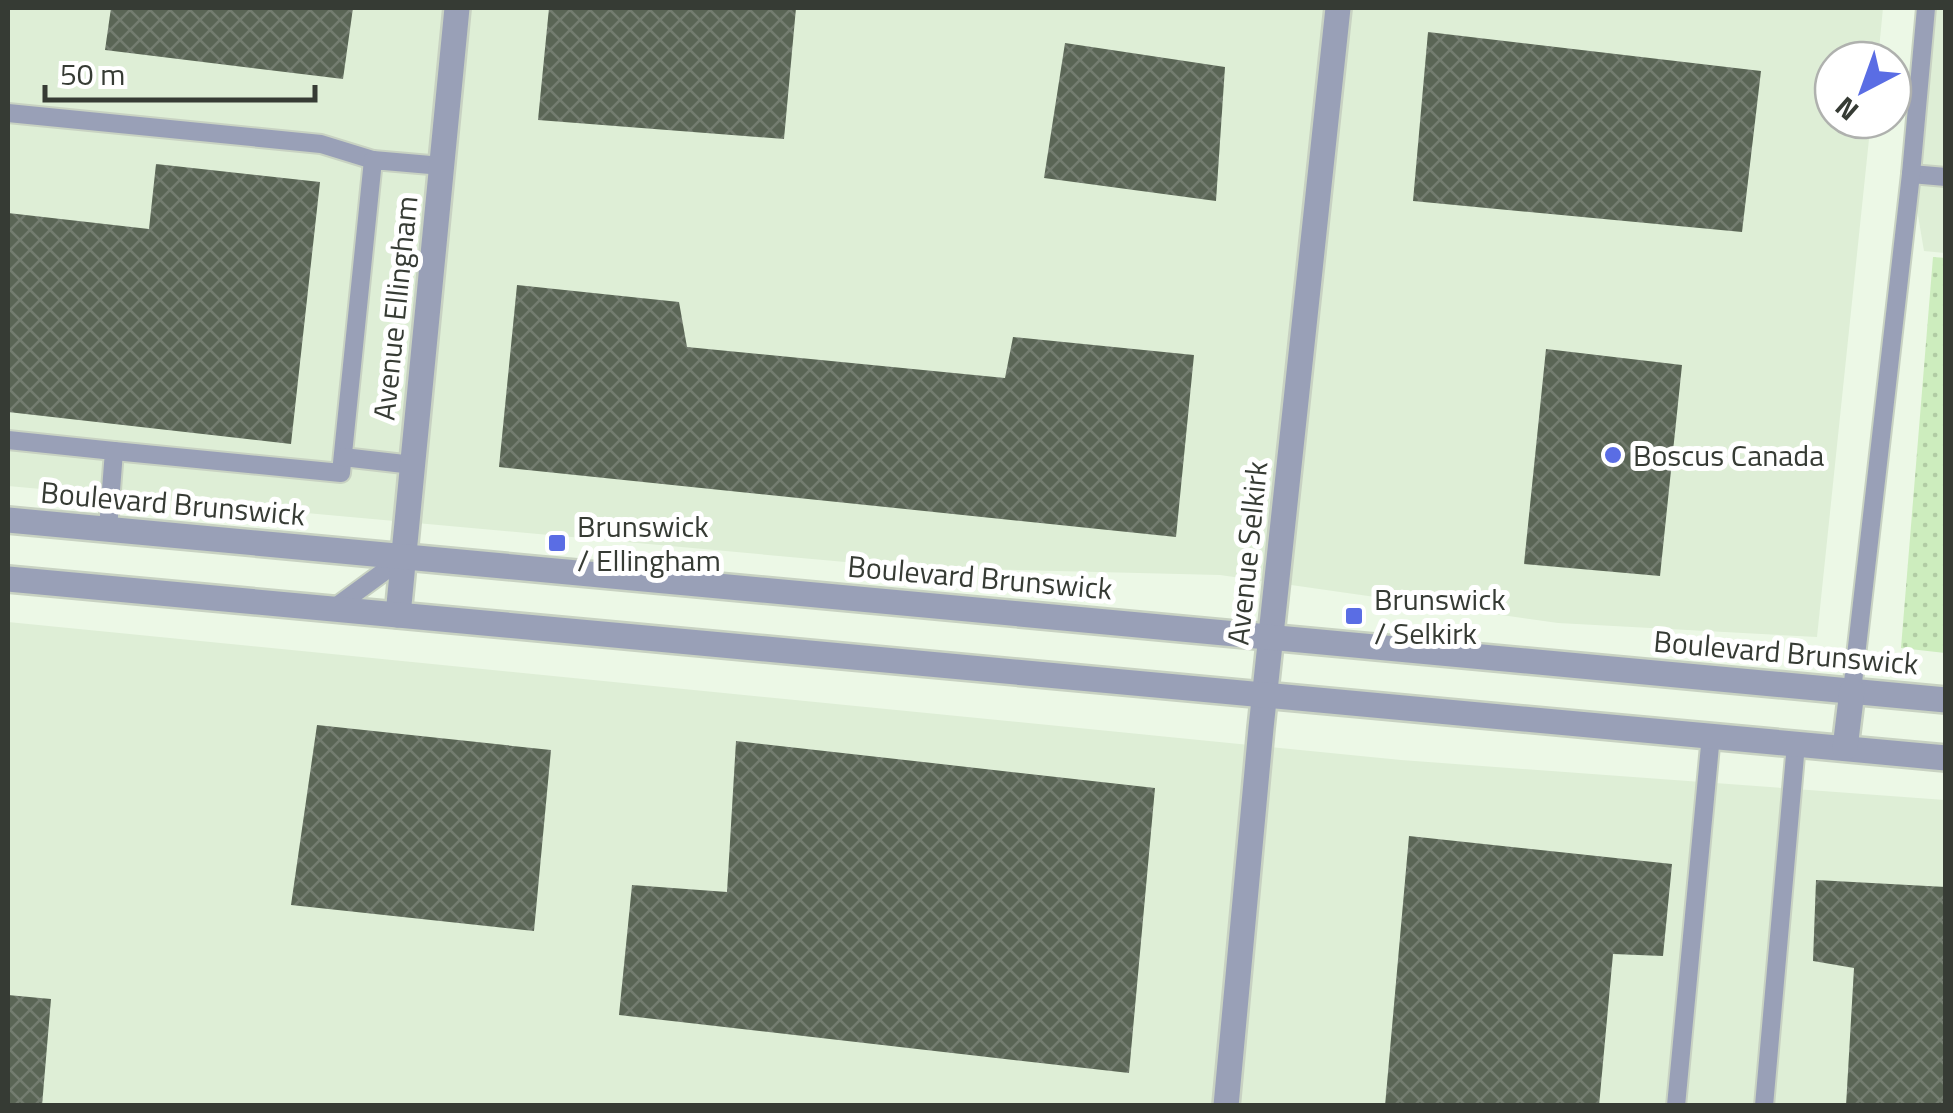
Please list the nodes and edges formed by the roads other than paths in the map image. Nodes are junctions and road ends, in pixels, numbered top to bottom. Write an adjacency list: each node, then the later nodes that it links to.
1 (457, 8): 6 (street, Avenue Ellingham)
2 (1338, 8): 19 (street, Avenue Selkirk)
3 (1926, 8): 7 (lane)
4 (8, 112): 5 (lane)
5 (373, 160): 6 (lane); 11 (lane)
6 (442, 166): 12 (street, Avenue Ellingham)
7 (1911, 174): 8 (lane); 20 (lane)
8 (1946, 177)
9 (8, 440): 10 (lane)
10 (114, 452): 11 (lane); 14 (lane)
11 (344, 457): 12 (lane)
12 (412, 466): 15 (street, Avenue Ellingham)
13 (8, 520): 14 (street, Boulevard Brunswick)
14 (108, 529): 15 (street, Boulevard Brunswick)
15 (404, 557): 17 (lane); 18 (street, Avenue Ellingham); 19 (street, Boulevard Brunswick)
16 (8, 578): 17 (street)
17 (333, 609): 18 (street)
18 (398, 615): 21 (street)
19 (1271, 637): 20 (street, Boulevard Brunswick); 21 (street, Avenue Selkirk)
20 (1852, 691): 22 (street, Boulevard Brunswick); 25 (street)
21 (1265, 694): 23 (street); 27 (street, Avenue Selkirk)
22 (1946, 700)
23 (1711, 736): 24 (street); 28 (lane)
24 (1796, 744): 25 (street); 29 (lane)
25 (1845, 748): 26 (street)
26 (1946, 758)
27 (1226, 1106)
28 (1676, 1106)
29 (1764, 1106)

